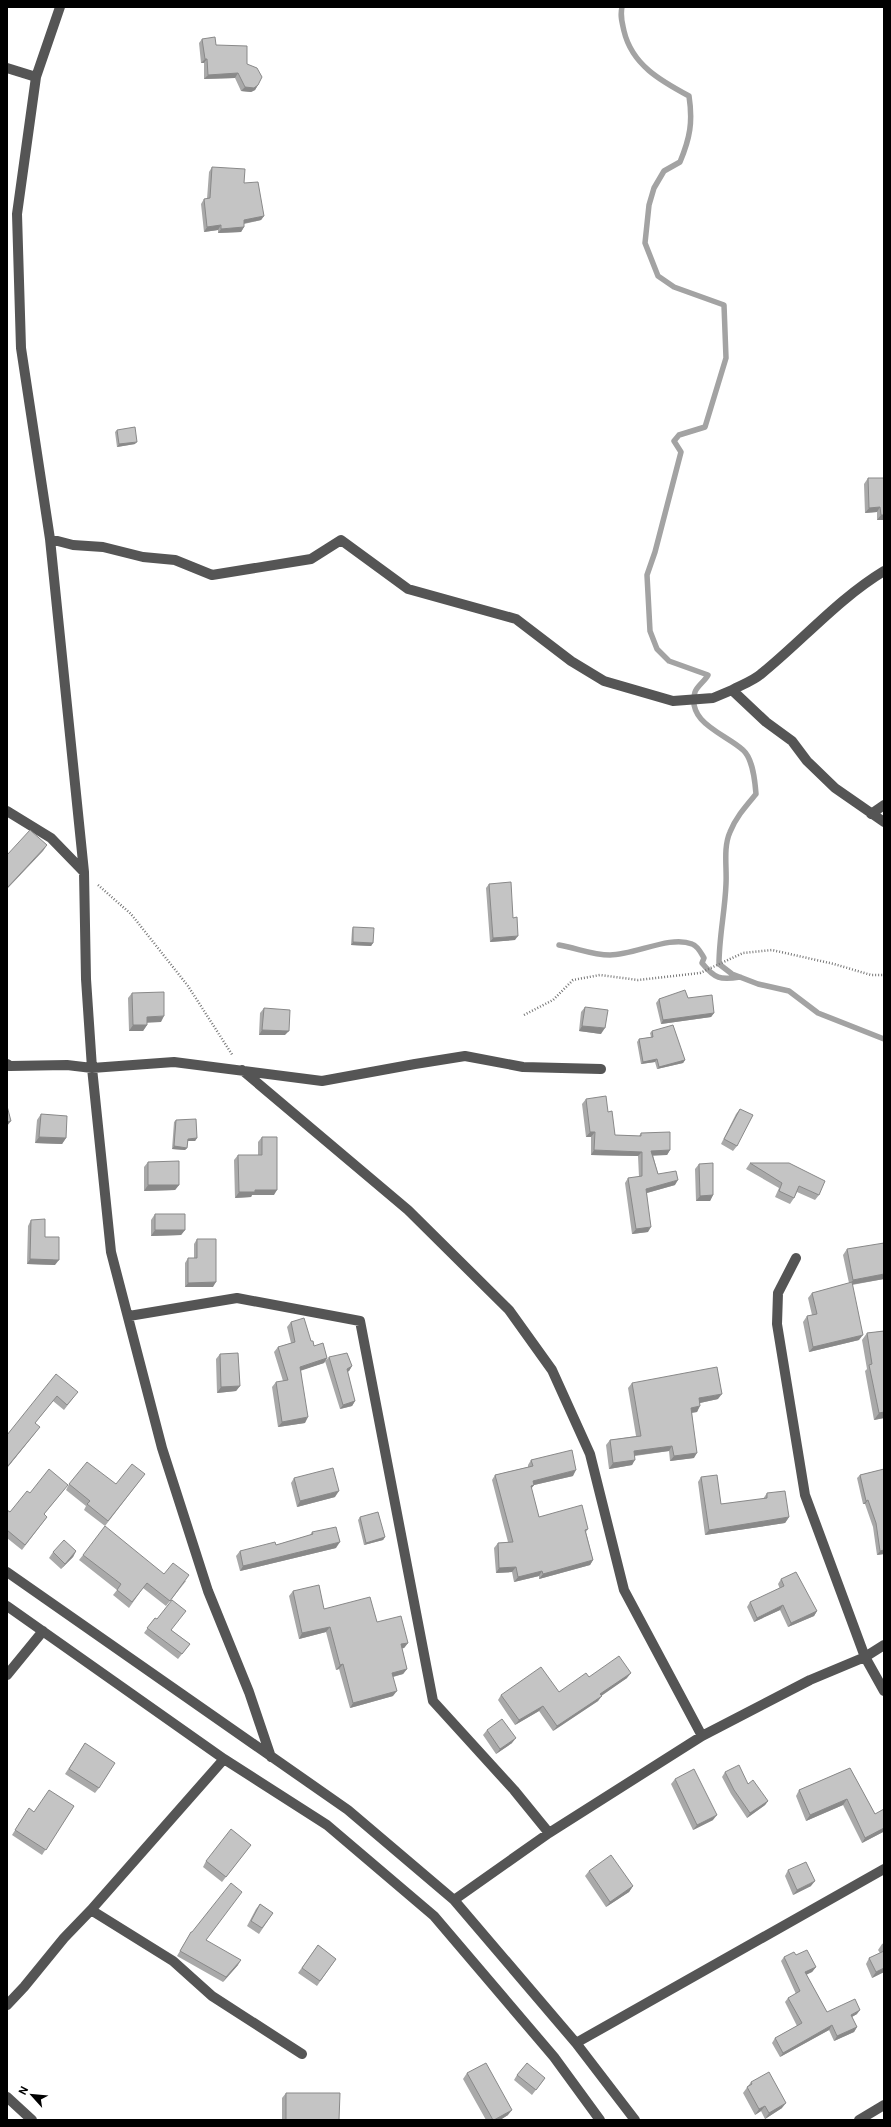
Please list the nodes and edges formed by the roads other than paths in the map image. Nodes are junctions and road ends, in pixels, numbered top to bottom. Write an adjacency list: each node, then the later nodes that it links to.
1 (60, 7): 3 (street)
2 (7, 68): 3 (street)
3 (36, 77): 4 (street)
4 (50, 539): 6 (street); 11 (street)
5 (884, 571): 6 (street)
6 (732, 690): 9 (street)
7 (884, 806): 9 (street)
8 (7, 811): 11 (street)
9 (871, 814): 10 (street)
10 (884, 822)
11 (84, 872): 13 (street)
12 (7, 1064): 13 (street)
13 (92, 1068): 15 (street); 17 (street)
14 (601, 1069): 15 (street)
15 (242, 1070): 25 (street)
16 (796, 1258): 22 (street)
17 (129, 1316): 26 (street); 28 (street)
18 (7, 1572): 26 (street)
19 (7, 1606): 20 (street)
20 (44, 1631): 23 (street); 27 (street)
21 (884, 1645): 22 (street)
22 (865, 1657): 24 (street); 25 (street)
23 (7, 1675)
24 (884, 1691)
25 (702, 1736): 28 (street)
26 (271, 1756): 30 (street)
27 (224, 1759): 31 (street); 38 (street)
28 (549, 1833): 30 (street)
29 (884, 1870): 33 (street)
30 (454, 1900): 33 (street)
31 (91, 1910): 32 (street); 34 (street)
32 (7, 2005)
33 (576, 2043): 39 (street)
34 (302, 2054)
35 (7, 2097): 37 (street)
36 (884, 2105): 40 (street)
37 (32, 2120)
38 (600, 2120)
39 (635, 2120)
40 (859, 2120)

